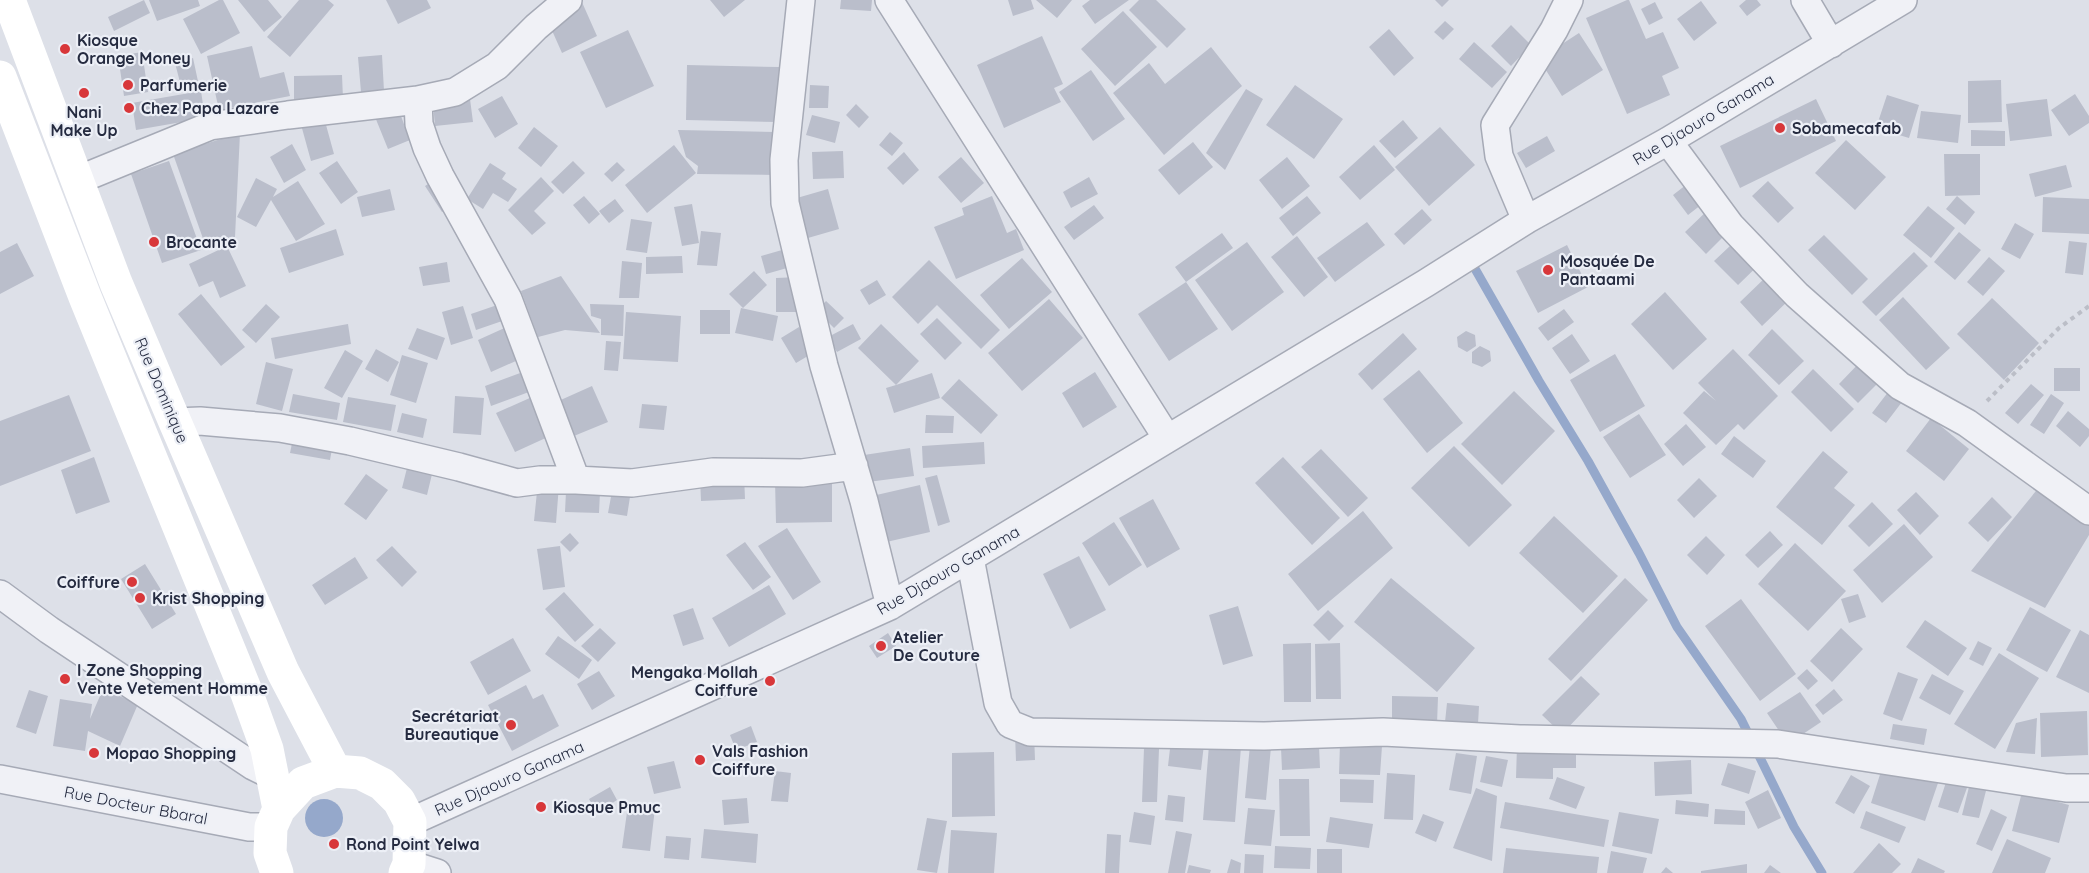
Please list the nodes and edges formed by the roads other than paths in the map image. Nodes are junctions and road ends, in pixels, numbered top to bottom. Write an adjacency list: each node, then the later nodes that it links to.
1 (9, 0): 12 (main road, Rue Dominique)
2 (568, 0): 10 (street)
3 (801, 0): 16 (street)
4 (889, 0): 15 (street)
5 (1569, 0): 13 (street)
6 (1805, 0): 8 (street)
7 (1903, 0): 8 (street, Rue Djaouro Ganama)
8 (1831, 44): 11 (street, Rue Djaouro Ganama)
9 (0, 77): 23 (main road)
10 (418, 100): 12 (street); 17 (street)
11 (1668, 141): 13 (street, Rue Djaouro Ganama); 18 (street)
12 (78, 180): 14 (main road, Rue Dominique)
13 (1526, 220): 15 (street, Rue Djaouro Ganama)
14 (175, 422): 17 (street); 22 (main road, Rue Dominique)
15 (1167, 438): 19 (street, Rue Djaouro Ganama)
16 (854, 466): 17 (street); 21 (street)
17 (576, 480)
18 (2089, 511)
19 (970, 558): 21 (street, Rue Djaouro Ganama); 25 (street)
20 (0, 594): 23 (street)
21 (890, 606): 27 (street, Rue Djaouro Ganama)
22 (335, 771): 26 (main road); 27 (main road)
23 (273, 776): 26 (main road)
24 (0, 779): 26 (street, Rue Docteur Bbaral)
25 (2089, 788)
26 (275, 818): 29 (main road)
27 (410, 822): 28 (main road)
28 (417, 870)
29 (277, 873)

